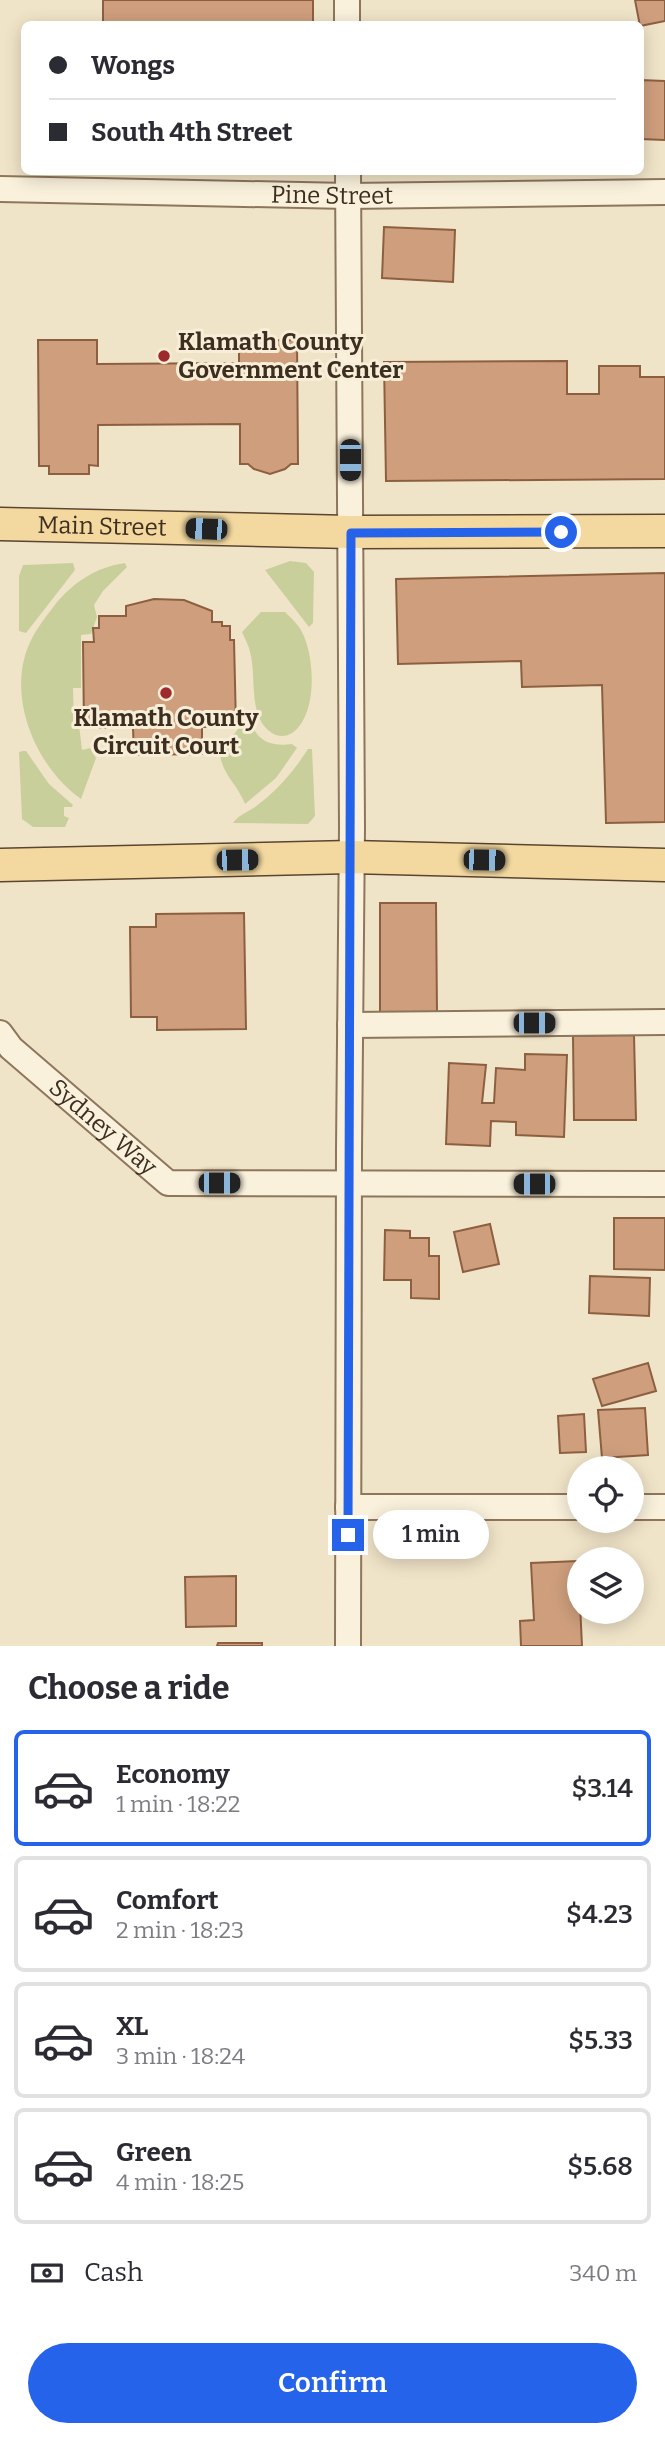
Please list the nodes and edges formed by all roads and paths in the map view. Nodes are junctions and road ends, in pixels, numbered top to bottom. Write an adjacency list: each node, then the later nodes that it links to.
1 (347, 0): 2 (street)
2 (347, 21)
3 (348, 184): 4 (street, Pine Street); 5 (street, Pine Street); 8 (street)
4 (0, 190)
5 (665, 192)
6 (0, 524): 8 (main road, Main Street)
7 (665, 531): 8 (main road, Main Street)
8 (351, 533): 9 (street)
9 (351, 857): 10 (main road); 11 (main road); 13 (street)
10 (0, 865)
11 (665, 865)
12 (665, 1022): 13 (street)
13 (350, 1025): 15 (street)
14 (0, 1032): 15 (street, Sydney Way)
15 (350, 1183): 16 (street, Sydney Way); 17 (street)
16 (665, 1184)
17 (348, 1507): 18 (street); 21 (street)
18 (567, 1507)
19 (644, 1507): 20 (street)
20 (665, 1507)
21 (348, 1646)

